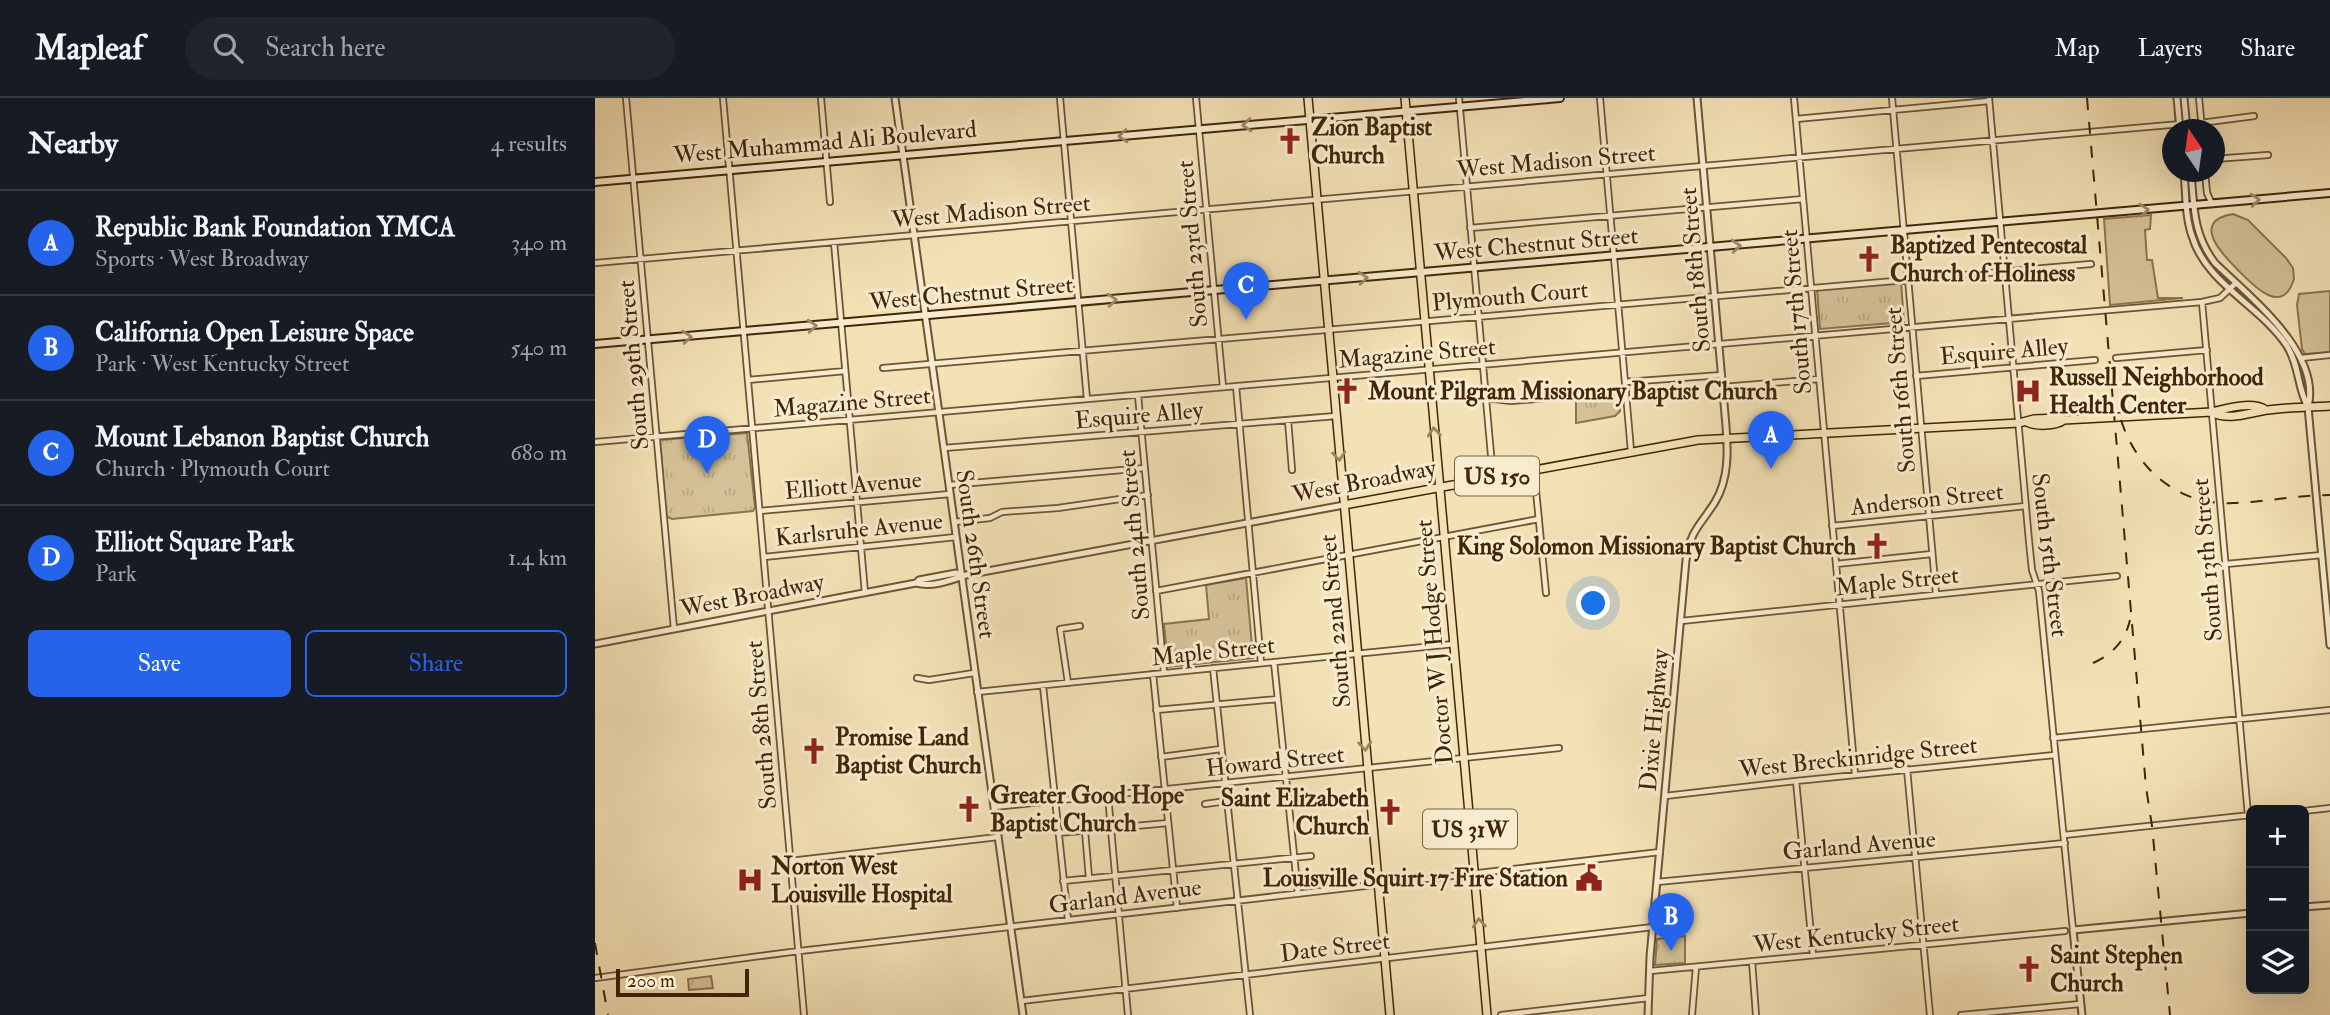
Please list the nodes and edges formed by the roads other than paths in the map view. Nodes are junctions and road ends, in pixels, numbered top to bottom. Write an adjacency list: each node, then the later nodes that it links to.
1 (626, 98): 43 (street, South 29th Street)
2 (723, 98): 41 (street, South 28th Street)
3 (821, 98): 39 (street)
4 (895, 98): 35 (street, South 26th Street)
5 (1060, 98): 32 (street)
6 (1196, 98): 30 (street, South 23rd Street)
7 (1308, 98): 28 (main road, South 22nd Street)
8 (1405, 98): 22 (main road, Doctor W J Hodge Street / US 31W)
9 (1459, 98): 20 (street)
10 (1560, 98): 19 (main road, West Muhammad Ali Boulevard)
11 (1599, 98): 42 (street)
12 (1697, 98): 40 (street, South 18th Street)
13 (1794, 98): 24 (street, South 17th Street)
14 (1892, 98): 21 (street, South 16th Street)
15 (2177, 98): 25 (street)
16 (2184, 98): 26 (street)
17 (2199, 98): 27 (street)
18 (1989, 100): 21 (street); 33 (street, South 15th Street)
19 (1491, 101): 20 (main road, West Muhammad Ali Boulevard)
20 (1459, 107): 22 (main road, West Muhammad Ali Boulevard); 48 (street)
21 (1893, 110): 24 (street); 34 (street, South 16th Street)
22 (1406, 111): 28 (main road, West Muhammad Ali Boulevard); 49 (main road, Doctor W J Hodge Street / US 31W)
23 (2254, 116): 29 (street)
24 (1796, 119): 37 (street, South 17th Street)
25 (2181, 119)
26 (2183, 119)
27 (2201, 119)
28 (1309, 120): 30 (main road, West Muhammad Ali Boulevard, one-way to 30); 51 (main road, South 22nd Street)
29 (2225, 120)
30 (1199, 129): 32 (main road, West Muhammad Ali Boulevard, one-way to 32); 57 (street, South 23rd Street)
31 (2162, 129): 33 (street, West Madison Street)
32 (1064, 141): 35 (main road, West Muhammad Ali Boulevard); 59 (street)
33 (1993, 141): 34 (street, West Madison Street); 60 (street, South 15th Street)
34 (1896, 149): 37 (street, West Madison Street); 62 (street, South 16th Street)
35 (903, 155): 39 (main road, West Muhammad Ali Boulevard); 63 (street, South 26th Street)
36 (2267, 155): 38 (street)
37 (1800, 158): 40 (street, West Madison Street); 52 (street, South 17th Street)
38 (2225, 158)
39 (827, 162): 41 (main road, West Muhammad Ali Boulevard); 53 (street)
40 (1703, 166): 42 (street, West Madison Street); 56 (street, South 18th Street)
41 (730, 170): 43 (main road, West Muhammad Ali Boulevard); 67 (street, South 28th Street)
42 (1607, 175): 48 (street, West Madison Street); 58 (street)
43 (633, 178): 44 (main road, West Muhammad Ali Boulevard); 69 (street, South 29th Street)
44 (595, 182)
45 (2186, 182): 55 (street)
46 (2191, 182): 55 (street)
47 (2206, 182): 54 (street)
48 (1466, 187): 49 (street, West Madison Street); 61 (street)
49 (1413, 192): 51 (street, West Madison Street); 74 (main road, Doctor W J Hodge Street / US 31W)
50 (2330, 193): 54 (main road, West Chestnut Street, one-way to 50)
51 (1317, 200): 57 (street, West Madison Street); 76 (main road, South 22nd Street)
52 (1803, 200): 56 (street); 64 (street, South 17th Street)
53 (830, 202)
54 (2212, 204): 55 (main road, West Chestnut Street)
55 (2191, 205): 60 (main road, West Chestnut Street, one-way to 55); 77 (street)
56 (1706, 208): 58 (street); 66 (street, South 18th Street)
57 (1207, 210): 59 (street, West Madison Street); 79 (street, South 23rd Street)
58 (1610, 216): 61 (street); 68 (street)
59 (1071, 221): 63 (street, West Madison Street); 82 (street)
60 (2000, 222): 62 (main road, West Chestnut Street); 73 (street, South 15th Street)
61 (1470, 228): 72 (street)
62 (1903, 231): 64 (main road, West Chestnut Street); 75 (street, South 16th Street)
63 (914, 235): 65 (street, West Madison Street); 84 (street, South 26th Street)
64 (1807, 240): 66 (main road, West Chestnut Street, one-way to 64); 78 (street, South 17th Street)
65 (834, 242): 67 (street, West Madison Street); 88 (street)
66 (1710, 249): 68 (main road, West Chestnut Street); 80 (street, South 18th Street)
67 (737, 251): 69 (street, West Madison Street); 91 (street, South 28th Street)
68 (1613, 256): 72 (main road, West Chestnut Street); 83 (street)
69 (641, 259): 70 (street, West Madison Street); 94 (street, South 29th Street)
70 (595, 263)
71 (2091, 264): 73 (street, Plymouth Court)
72 (1474, 268): 74 (main road, West Chestnut Street); 85 (street)
73 (2005, 271): 75 (street, Plymouth Court); 86 (street, South 15th Street)
74 (1421, 273): 76 (main road, West Chestnut Street, one-way to 74); 87 (main road, Doctor W J Hodge Street / US 31W)
75 (1908, 279): 78 (street, Plymouth Court); 89 (street, South 16th Street)
76 (1324, 281): 79 (main road, West Chestnut Street); 90 (main road, South 22nd Street)
77 (2233, 286): 81 (street, Magazine Street); 102 (street); 124 (street)
78 (1811, 288): 80 (street, Plymouth Court); 92 (street, South 17th Street)
79 (1214, 291): 82 (main road, West Chestnut Street, one-way to 79); 93 (street, South 23rd Street)
80 (1715, 296): 83 (street, Plymouth Court); 96 (street, South 18th Street)
81 (2202, 302): 86 (street, Magazine Street); 98 (street, South 13th Street)
82 (1078, 303): 84 (main road, West Chestnut Street); 97 (street)
83 (1618, 304): 85 (street, Plymouth Court); 99 (street)
84 (926, 316): 88 (main road, West Chestnut Street); 104 (street, South 26th Street)
85 (1478, 316): 87 (street, Plymouth Court); 105 (street)
86 (2009, 319): 89 (street, Magazine Street); 106 (street, South 15th Street)
87 (1425, 321): 90 (street, Plymouth Court); 108 (main road, Doctor W J Hodge Street / US 31W)
88 (841, 323): 91 (main road, West Chestnut Street, one-way to 88); 109 (street)
89 (1912, 328): 92 (street, Magazine Street); 111 (street, South 16th Street)
90 (1327, 329): 93 (street, Plymouth Court); 112 (main road, South 22nd Street)
91 (744, 332): 94 (main road, West Chestnut Street, one-way to 91); 114 (street, South 28th Street)
92 (1816, 336): 96 (street, Magazine Street); 113 (street, South 17th Street)
93 (1219, 339): 97 (street, Plymouth Court); 117 (street, South 23rd Street)
94 (648, 340): 95 (main road, West Chestnut Street); 136 (street, South 29th Street)
95 (595, 344)
96 (1719, 344): 99 (street, Magazine Street); 110 (street, South 18th Street)
97 (1083, 350): 104 (street, Plymouth Court); 122 (street)
98 (2207, 350): 101 (street); 126 (street, South 13th Street)
99 (1622, 353): 105 (street, Magazine Street); 115 (street)
100 (2330, 355): 102 (street)
101 (2116, 358)
102 (2301, 358): 124 (street)
103 (2095, 360): 106 (street, Esquire Alley)
104 (933, 363): 107 (street, Plymouth Court); 125 (street, South 26th Street)
105 (1483, 365): 108 (street, Magazine Street); 121 (street)
106 (2013, 367): 111 (street, Esquire Alley); 130 (street, South 15th Street)
107 (883, 368)
108 (1429, 369): 112 (street, Magazine Street); 146 (main road, Doctor W J Hodge Street / US 31W, one-way to 108)
109 (845, 371): 114 (street); 128 (street)
110 (1722, 375): 115 (street); 118 (street, South 18th Street)
111 (1916, 376): 132 (street, South 16th Street)
112 (1331, 378): 116 (street, Magazine Street); 127 (main road, South 22nd Street)
113 (1819, 379): 118 (street); 135 (street, South 17th Street)
114 (748, 380): 133 (street, South 28th Street)
115 (1625, 382): 119 (street)
116 (1236, 386): 117 (street, Magazine Street); 131 (street)
117 (1223, 387): 120 (street, Magazine Street)
118 (1723, 387): 137 (street, South 18th Street)
119 (1626, 391): 121 (street); 140 (street)
120 (1138, 395): 122 (street, Magazine Street); 134 (street, South 24th Street)
121 (1486, 398): 144 (street)
122 (1087, 399): 125 (street, Magazine Street)
123 (2330, 406): 124 (main road, West Broadway / US 150)
124 (2308, 407): 126 (main road, West Broadway / US 150); 164 (street)
125 (939, 412): 128 (street, Magazine Street); 139 (street, South 26th Street)
126 (2213, 412): 130 (main road, West Broadway / US 150); 167 (street, South 13th Street)
127 (1336, 416): 129 (street, Esquire Alley); 150 (main road, South 22nd Street, one-way to 150)
128 (849, 420): 133 (street, Magazine Street); 149 (street)
129 (1288, 420): 131 (street, Esquire Alley); 143 (street)
130 (2023, 422): 132 (main road, West Broadway / US 150); 151 (street, South 15th Street)
131 (1239, 424): 134 (street, Esquire Alley); 156 (street)
132 (1921, 427): 135 (main road, West Broadway / US 150); 153 (street, South 16th Street)
133 (753, 428): 136 (street, Magazine Street); 152 (street, South 28th Street)
134 (1142, 432): 139 (street, Esquire Alley); 141 (street, South 24th Street)
135 (1824, 433): 137 (main road, West Broadway / US 150); 157 (street, South 17th Street)
136 (657, 436): 138 (street, Magazine Street); 180 (street, South 29th Street)
137 (1727, 438): 140 (main road, West Broadway / US 150); 178 (street, Dixie Highway)
138 (595, 442)
139 (944, 448): 145 (street, South 26th Street)
140 (1631, 451): 142 (main road, West Broadway / US 150)
141 (1145, 468): 145 (street, Elliott Avenue); 148 (street, South 24th Street)
142 (1534, 469): 144 (main road, West Broadway / US 150); 154 (street)
143 (1292, 470)
144 (1493, 477): 146 (main road, West Broadway / US 150)
145 (949, 485): 147 (street, South 26th Street)
146 (1440, 487): 150 (main road, West Broadway / US 150); 159 (main road, Doctor W J Hodge Street / US 31W)
147 (950, 494): 149 (street, Elliott Avenue); 155 (street, South 26th Street)
148 (1148, 495): 155 (street); 160 (street, South 24th Street)
149 (857, 503): 152 (street, Elliott Avenue); 161 (street)
150 (1344, 505): 156 (street, West Broadway); 163 (main road, South 22nd Street)
151 (2026, 506): 153 (street, Anderson Street); 171 (street, South 15th Street)
152 (760, 511): 165 (street, South 28th Street)
153 (1929, 516): 157 (street, Anderson Street); 162 (street, South 16th Street)
154 (1539, 519): 159 (street); 174 (street)
155 (954, 522): 158 (street, South 26th Street)
156 (1248, 523): 160 (street, West Broadway); 168 (street)
157 (1832, 526): 166 (street, South 17th Street)
158 (957, 537): 161 (street, Karlsruhe Avenue); 169 (street, South 26th Street)
159 (1444, 537): 163 (street); 181 (main road, Doctor W J Hodge Street / US 31W)
160 (1152, 540): 169 (street, West Broadway); 172 (street, South 24th Street)
161 (860, 547): 165 (street, Karlsruhe Avenue); 173 (street)
162 (1932, 554): 166 (street); 175 (street, South 16th Street)
163 (1348, 555): 168 (street); 184 (main road, South 22nd Street)
164 (2322, 555): 167 (street); 183 (street)
165 (764, 557): 177 (street, South 28th Street)
166 (1836, 564): 176 (street, South 17th Street)
167 (2226, 564): 199 (street, South 13th Street)
168 (1252, 573): 172 (street); 186 (street)
169 (962, 576): 173 (street, West Broadway); 188 (street, South 26th Street)
170 (2117, 576): 171 (street, Maple Street)
171 (2037, 584): 175 (street, Maple Street); 200 (street, South 15th Street)
172 (1156, 591): 189 (street, South 24th Street)
173 (865, 593): 177 (street, West Broadway)
174 (1546, 593)
175 (1936, 594): 176 (street, Maple Street)
176 (1839, 604): 178 (street, Maple Street); 208 (street, South 17th Street)
177 (768, 611): 180 (street, West Broadway); 234 (street, South 28th Street)
178 (1681, 621): 214 (street, Dixie Highway)
179 (1080, 626): 192 (street)
180 (674, 629): 182 (street, West Broadway)
181 (1454, 643): 184 (street, Maple Street); 205 (main road, Doctor W J Hodge Street / US 31W)
182 (595, 644)
183 (2330, 645)
184 (1357, 653): 185 (street, Maple Street); 206 (main road, South 22nd Street, one-way to 206)
185 (1273, 662): 186 (street, Maple Street); 195 (street)
186 (1261, 663): 187 (street, Maple Street)
187 (1213, 668): 189 (street, Maple Street); 196 (street)
188 (974, 673): 191 (street); 194 (street, South 26th Street)
189 (1164, 673): 190 (street, Maple Street)
190 (1153, 674): 192 (street, Maple Street); 197 (street)
191 (917, 678)
192 (1068, 683): 193 (street, Maple Street)
193 (1044, 686): 194 (street, Maple Street); 215 (street)
194 (977, 692): 219 (street, South 26th Street)
195 (1278, 699): 196 (street); 209 (street)
196 (1217, 704): 197 (street); 202 (street)
197 (1156, 710): 204 (street)
198 (2330, 710): 199 (street)
199 (2239, 719): 200 (street); 218 (street, South 13th Street)
200 (2053, 738): 203 (street, South 15th Street)
201 (1559, 748): 205 (street, Howard Street)
202 (1221, 750): 204 (street); 211 (street)
203 (2055, 755): 207 (street, West Breckinridge Street); 227 (street, South 15th Street)
204 (1161, 757): 212 (street)
205 (1464, 759): 206 (street, Howard Street); 238 (main road, Doctor W J Hodge Street / US 31W)
206 (1367, 769): 209 (street, Howard Street); 243 (main road, South 22nd Street)
207 (1907, 769): 208 (street, West Breckinridge Street); 233 (street)
208 (1855, 775): 210 (street, West Breckinridge Street)
209 (1286, 777): 211 (street, Howard Street); 232 (street)
210 (1796, 780): 214 (street, West Breckinridge Street); 236 (street)
211 (1225, 783): 212 (street, Howard Street); 216 (street)
212 (1165, 790): 213 (street, Howard Street); 223 (street)
213 (1108, 796): 215 (street, Howard Street); 224 (street)
214 (1665, 796): 230 (street, Dixie Highway)
215 (1055, 801): 219 (street, Howard Street); 226 (street)
216 (1227, 801): 217 (street); 235 (street)
217 (1205, 804)
218 (2248, 805)
219 (994, 807): 228 (street, South 26th Street)
220 (2330, 808): 221 (street)
221 (2309, 810)
222 (2246, 815): 227 (street)
223 (1168, 822): 224 (street); 237 (street)
224 (1111, 829): 225 (street); 239 (street)
225 (1085, 831): 226 (street); 240 (street)
226 (1059, 833): 241 (street)
227 (2064, 835): 229 (street, South 15th Street)
228 (998, 837): 234 (street); 252 (street, South 26th Street)
229 (2065, 843): 233 (street, Garland Avenue); 254 (street, South 15th Street)
230 (1660, 852): 238 (street, Garland Avenue); 242 (street, Dixie Highway)
231 (1311, 856): 232 (street)
232 (1294, 857): 235 (street); 244 (street)
233 (1915, 857): 236 (street, Garland Avenue); 256 (street)
234 (790, 861): 258 (street, South 28th Street)
235 (1234, 863): 237 (street); 245 (street)
236 (1804, 868): 242 (street, Garland Avenue); 259 (street)
237 (1173, 870): 239 (street); 248 (street)
238 (1474, 873): 243 (street, Garland Avenue); 257 (main road, Doctor W J Hodge Street / US 31W, one-way to 238)
239 (1116, 876): 240 (street); 250 (street)
240 (1089, 878): 241 (street)
241 (1063, 881): 251 (street)
242 (1657, 882): 253 (street, Dixie Highway)
243 (1378, 884): 244 (street, Garland Avenue); 260 (main road, South 22nd Street)
244 (1298, 894): 245 (street, Garland Avenue)
245 (1238, 901): 248 (street, Garland Avenue); 264 (street)
246 (2330, 905): 247 (street)
247 (2309, 907)
248 (1177, 908): 250 (street, Garland Avenue)
249 (2246, 913): 254 (street)
250 (1119, 915): 251 (street, Garland Avenue); 266 (street)
251 (1067, 920): 252 (street, Garland Avenue)
252 (1010, 927): 258 (street, Garland Avenue); 268 (street, South 26th Street)
253 (1653, 927): 257 (street, Date Street); 263 (street, Dixie Highway)
254 (2073, 930): 269 (street, South 15th Street)
255 (2065, 931): 256 (street, West Kentucky Street)
256 (1923, 945): 259 (street, West Kentucky Street); 280 (street)
257 (1481, 947): 260 (street, Date Street); 275 (main road, Doctor W J Hodge Street / US 31W)
258 (798, 951): 265 (street, Garland Avenue); 270 (street, South 28th Street)
259 (1813, 956): 261 (street, West Kentucky Street)
260 (1384, 959): 264 (street, Date Street); 274 (main road, South 22nd Street)
261 (1752, 961): 262 (street, West Kentucky Street); 279 (street)
262 (1696, 967): 263 (street, West Kentucky Street); 278 (street)
263 (1650, 971): 267 (street, Dixie Highway)
264 (1246, 975): 266 (street, Date Street); 273 (street)
265 (595, 978)
266 (1126, 988): 268 (street, Date Street); 272 (street)
267 (1649, 998): 276 (street); 277 (street, Dixie Highway)
268 (1021, 1001): 271 (street, South 26th Street)
269 (2080, 1004): 281 (street); 282 (street, South 15th Street)
270 (804, 1015)
271 (1023, 1015)
272 (1128, 1015)
273 (1250, 1015)
274 (1390, 1015)
275 (1487, 1015)
276 (1501, 1015)
277 (1648, 1015)
278 (1692, 1015)
279 (1756, 1015)
280 (1930, 1015)
281 (1961, 1015)
282 (2082, 1015)

